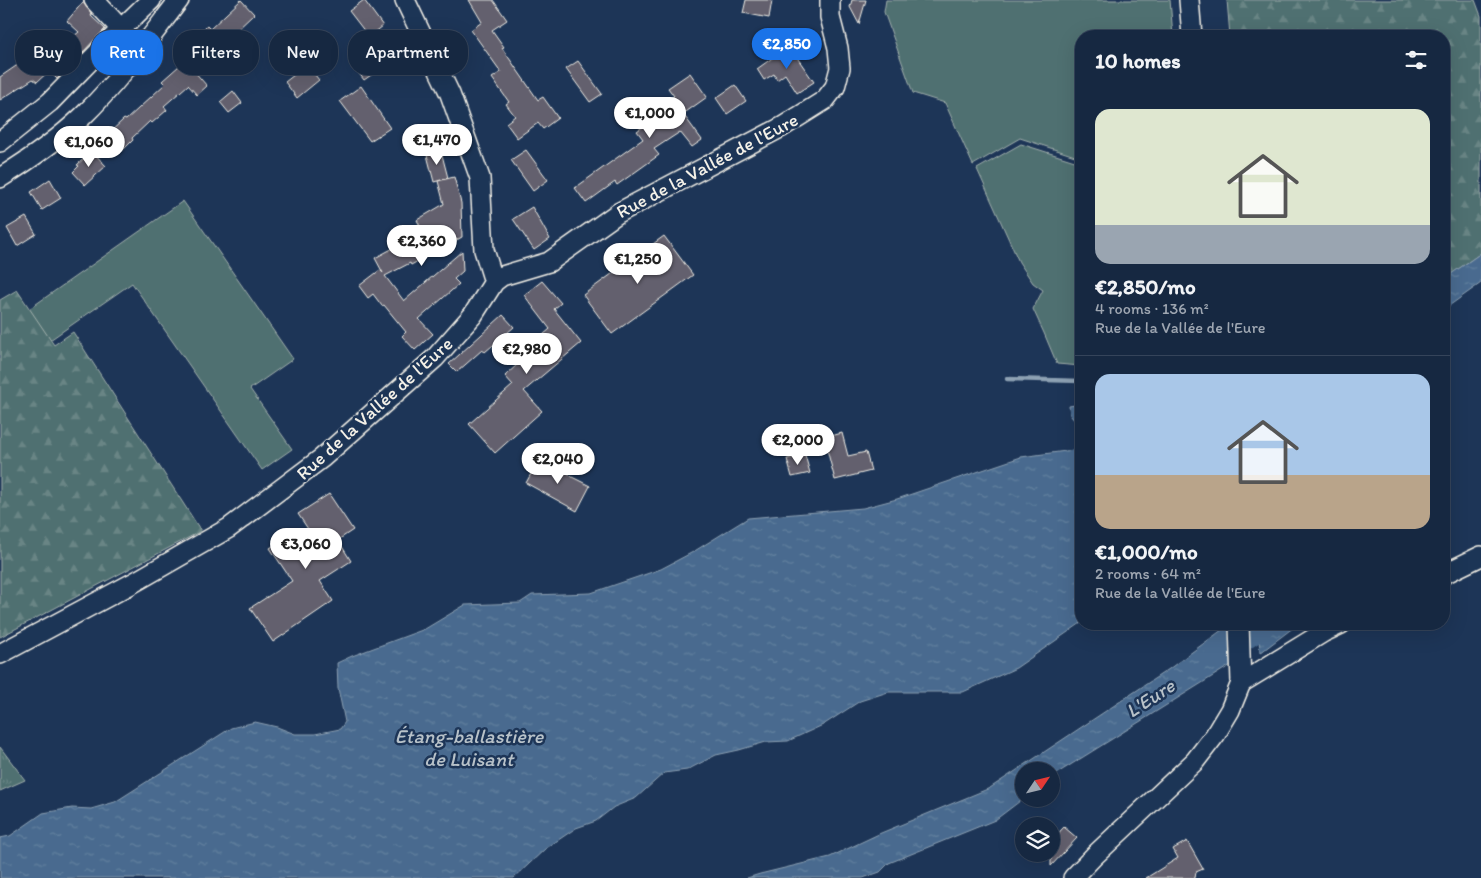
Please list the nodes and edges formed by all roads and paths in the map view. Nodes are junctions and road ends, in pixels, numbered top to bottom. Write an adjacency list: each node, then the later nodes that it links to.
1 (94, 0): 7 (street)
2 (151, 0): 7 (street)
3 (180, 0): 10 (street)
4 (405, 0): 11 (street)
5 (830, 0): 11 (street, Rue de la Vallée de l'Eure)
6 (1189, 0): 8 (street)
7 (121, 29): 9 (street)
8 (1192, 30)
9 (0, 142)
10 (0, 178)
11 (494, 282): 16 (street, Rue de la Vallée de l'Eure)
12 (1481, 556): 13 (street)
13 (1450, 571)
14 (1239, 630): 17 (street)
15 (1328, 630): 17 (street)
16 (0, 654)
17 (1241, 683): 18 (street)
18 (1073, 878)

